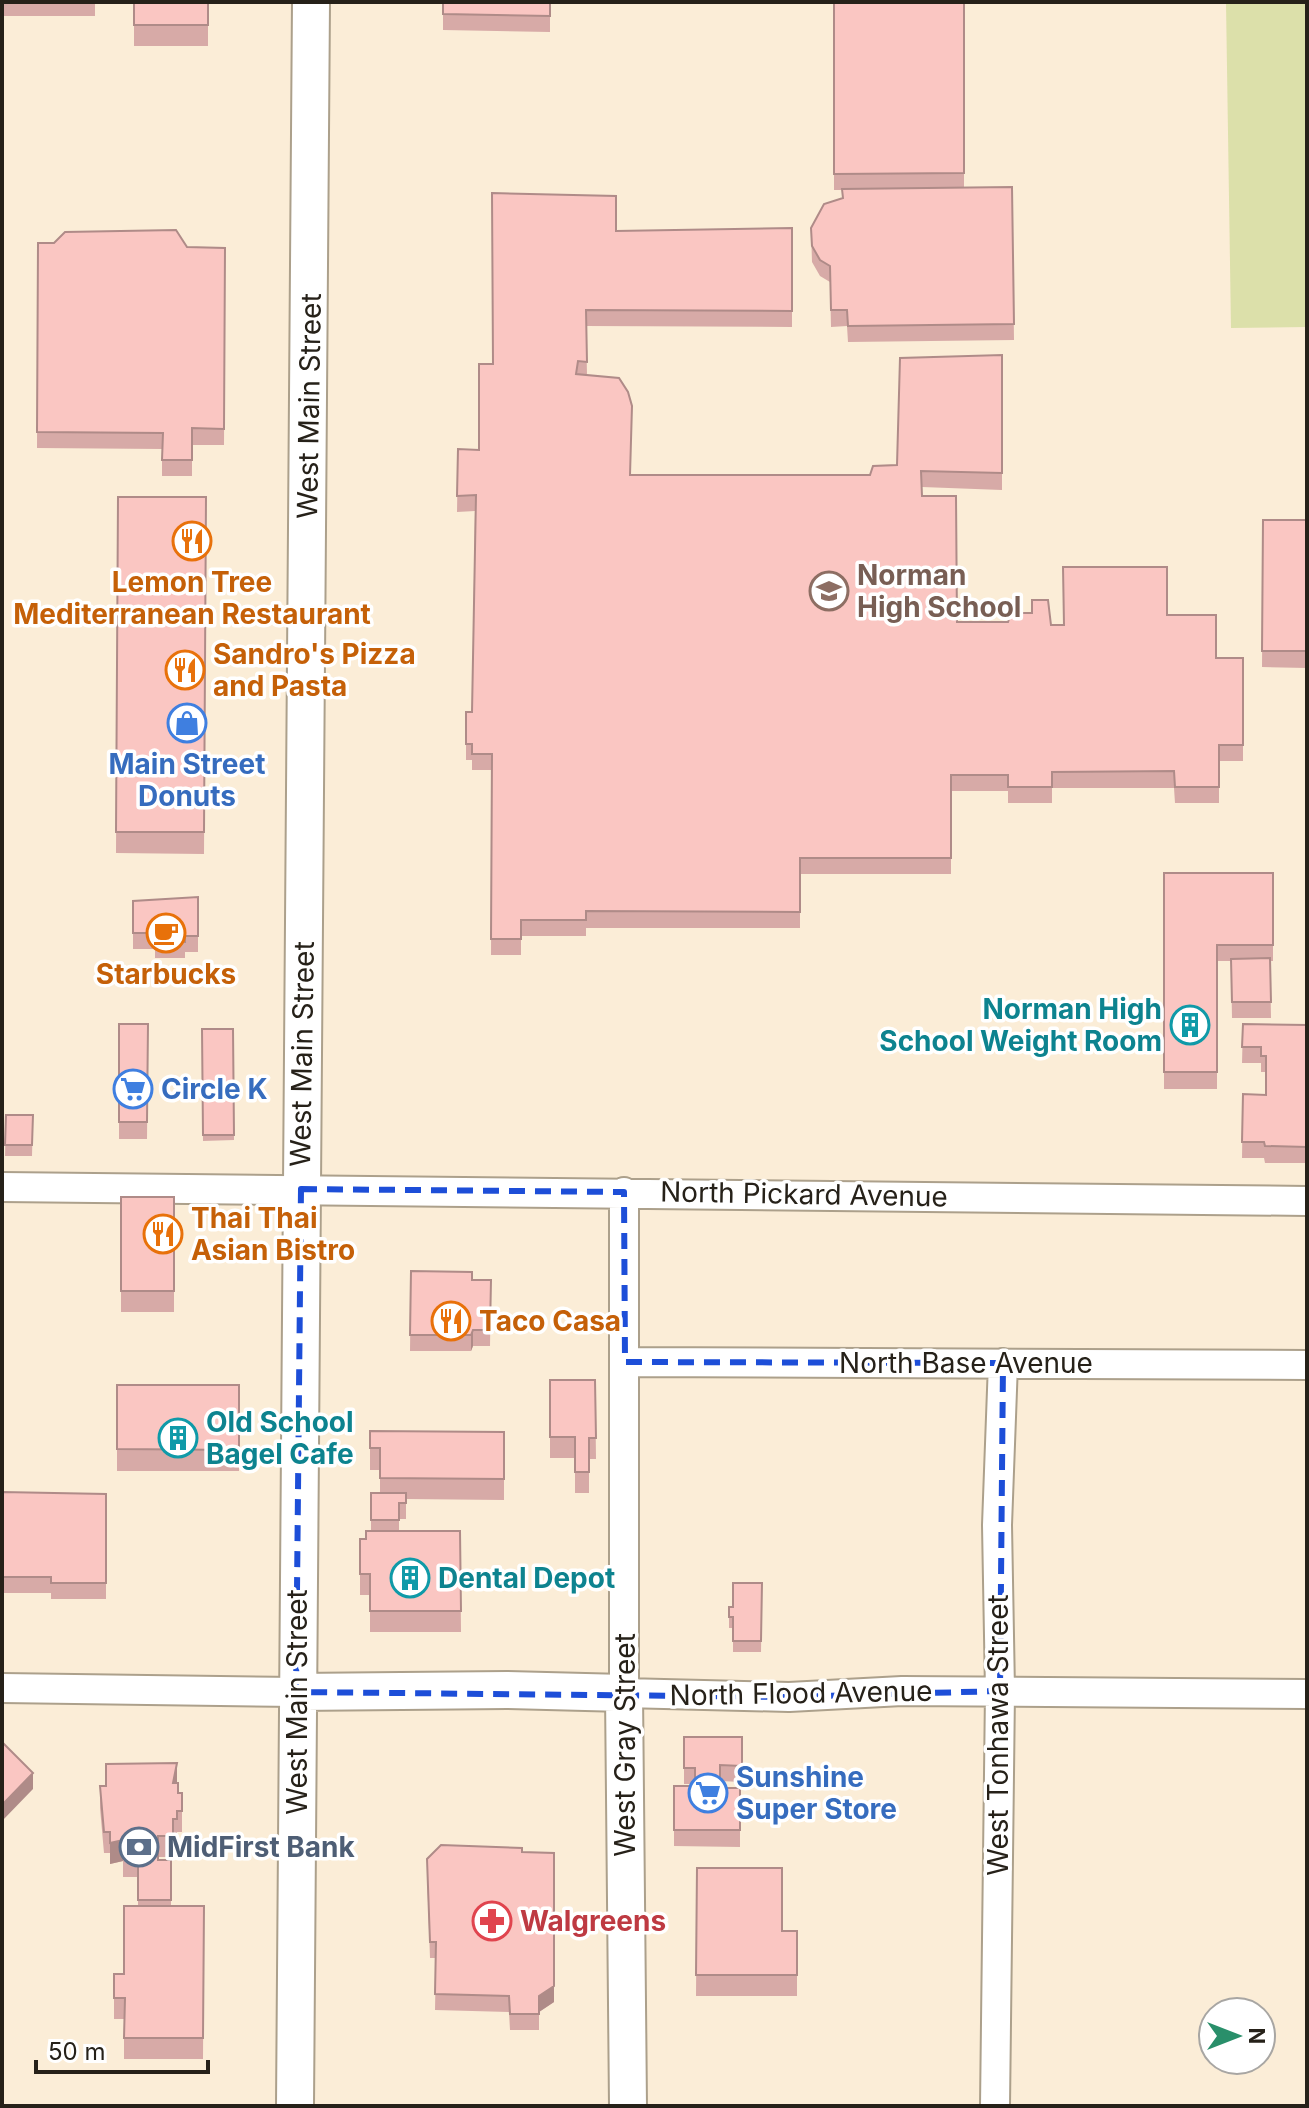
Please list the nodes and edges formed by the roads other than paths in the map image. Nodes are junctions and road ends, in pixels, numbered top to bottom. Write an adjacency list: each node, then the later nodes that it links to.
1 (311, 2): 3 (main road, West Main Street)
2 (2, 1187): 3 (street, North Pickard Avenue)
3 (301, 1189): 4 (street, North Pickard Avenue); 11 (main road, West Main Street)
4 (624, 1192): 5 (street, North Pickard Avenue); 6 (street, West Gray Street)
5 (1307, 1201)
6 (625, 1362): 7 (street, North Base Avenue); 12 (street, West Gray Street)
7 (1003, 1363): 8 (street, North Base Avenue); 10 (street, West Tonhawa Street)
8 (1307, 1365)
9 (2, 1688): 11 (street)
10 (1000, 1691): 12 (street, North Flood Avenue); 13 (street, North Flood Avenue); 16 (street, West Tonhawa Street)
11 (296, 1692): 12 (main road, North Flood Avenue); 14 (main road, West Main Street)
12 (624, 1693): 15 (main road, West Gray Street)
13 (1307, 1694)
14 (295, 2106)
15 (628, 2106)
16 (995, 2106)

